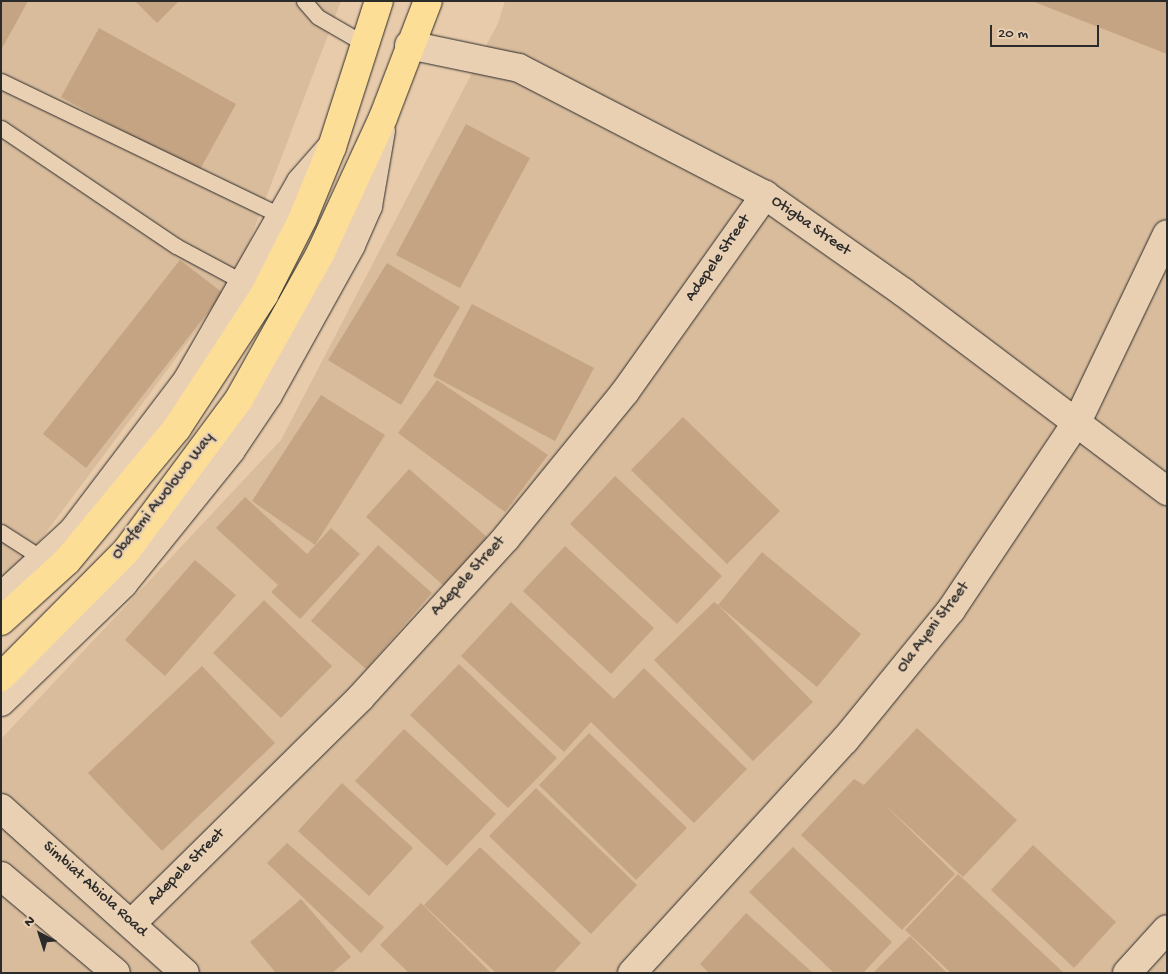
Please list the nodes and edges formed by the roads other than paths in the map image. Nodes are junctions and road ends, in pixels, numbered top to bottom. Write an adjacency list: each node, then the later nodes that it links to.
1 (304, 1): 4 (lane)
2 (379, 1): 4 (main road)
3 (428, 1): 5 (main road)
4 (365, 44): 9 (main road, Obafemi Awolowo Way)
5 (409, 45): 7 (main road, Obafemi Awolowo Way); 10 (street, Otigba Street)
6 (1, 81): 11 (lane)
7 (383, 118): 20 (main road, Obafemi Awolowo Way); 21 (street)
8 (1, 128): 13 (lane)
9 (332, 147): 11 (street); 19 (main road, Obafemi Awolowo Way)
10 (765, 195): 14 (street, Otigba Street); 24 (street, Adepele Street)
11 (281, 216): 13 (street)
12 (1167, 234): 14 (street, Ola Ayeni Street)
13 (242, 282): 17 (street)
14 (1077, 422): 15 (street, Otigba Street); 26 (street, Ola Ayeni Street)
15 (1167, 491)
16 (1, 532): 17 (lane)
17 (43, 559): 18 (street)
18 (1, 598)
19 (1, 620)
20 (1, 677)
21 (1, 702)
22 (1, 808): 24 (street, Simbiat Abiola Road)
23 (1, 876): 27 (street)
24 (132, 923): 28 (street, Simbiat Abiola Road)
25 (1167, 929): 29 (street)
26 (647, 968)
27 (111, 971)
28 (185, 973)
29 (1127, 973)

